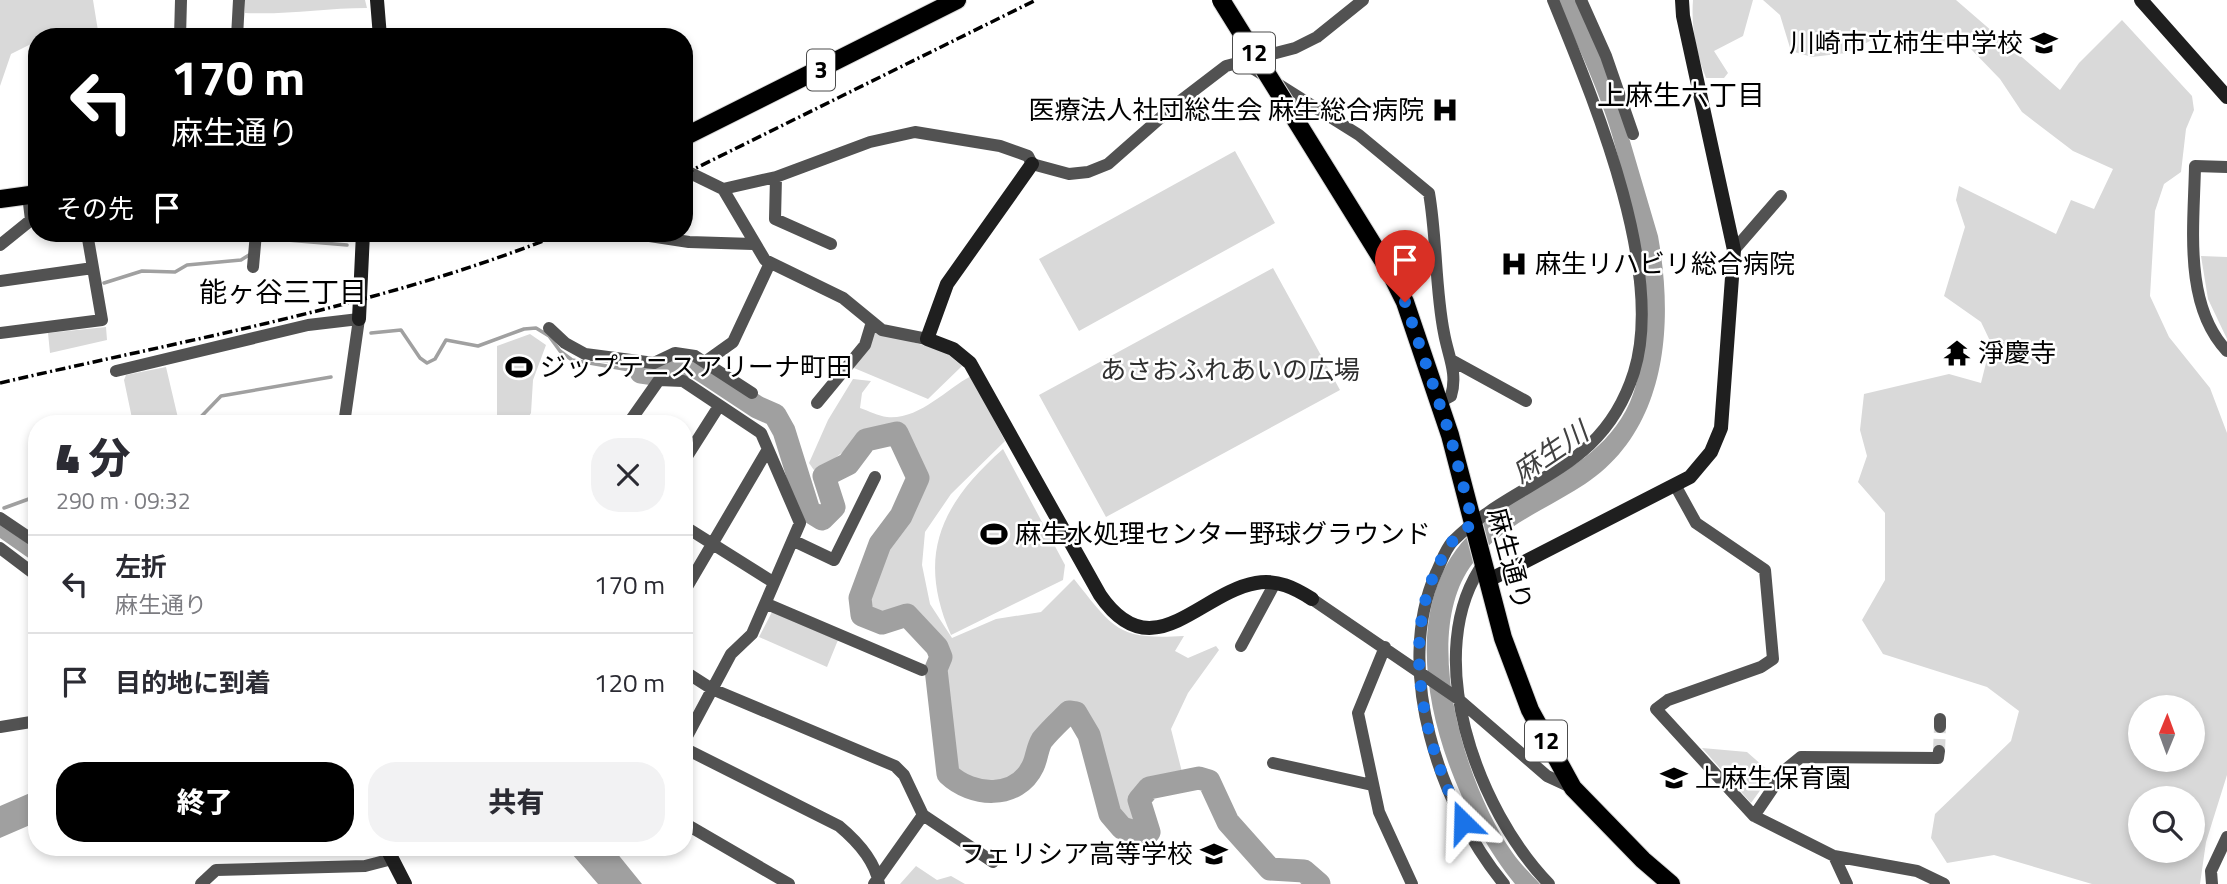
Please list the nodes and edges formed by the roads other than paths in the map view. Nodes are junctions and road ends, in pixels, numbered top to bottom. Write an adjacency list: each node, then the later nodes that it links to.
1 (181, 0): 11 (street)
2 (240, 0): 12 (street)
3 (377, 0): 13 (street)
4 (957, 0): 16 (main road, 3)
5 (1221, 0): 51 (main road, 麻生通り / 12, bridge)
6 (1363, 0): 14 (street)
7 (1553, 0): 61 (street)
8 (1581, 0): 17 (street)
9 (1682, 0): 34 (street)
10 (2141, 0): 15 (street)
11 (180, 28)
12 (238, 28)
13 (379, 28)
14 (1241, 61): 18 (street); 45 (street)
15 (2227, 97)
16 (693, 132)
17 (1633, 134)
18 (1032, 164): 21 (street); 43 (street)
19 (2227, 167): 44 (street)
20 (693, 174): 22 (street)
21 (776, 177): 22 (street); 32 (street)
22 (723, 189): 31 (street)
23 (28, 195): 25 (main road)
24 (1781, 196): 34 (street)
25 (0, 199)
26 (28, 222): 33 (street)
27 (88, 242): 37 (street)
28 (255, 242): 36 (street)
29 (363, 242): 39 (street)
30 (689, 242): 31 (street)
31 (753, 244): 35 (street)
32 (831, 244)
33 (0, 245)
34 (1734, 250): 59 (street)
35 (770, 262): 40 (street); 46 (street)
36 (253, 267)
37 (93, 268): 38 (street); 42 (street)
38 (0, 281)
39 (359, 319): 47 (street); 54 (street)
40 (872, 322): 43 (street); 52 (street)
41 (549, 328): 48 (street)
42 (0, 333)
43 (926, 339): 72 (street)
44 (2227, 351)
45 (1453, 361): 50 (street); 51 (street)
46 (705, 362): 48 (street); 49 (street)
47 (116, 371)
48 (659, 371): 53 (street); 55 (street)
49 (752, 393)
50 (1526, 401)
51 (1440, 402): 61 (main road, 麻生通り / 12)
52 (817, 403)
53 (719, 406): 56 (street); 57 (street)
54 (345, 415)
55 (633, 415)
56 (693, 447)
57 (768, 449): 64 (street); 65 (street)
58 (875, 477): 64 (street)
59 (1675, 485): 70 (street); 91 (street)
60 (0, 518): 63 (street)
61 (1473, 523): 67 (main road, 麻生通り / 12); 78 (street)
62 (693, 532): 65 (street)
63 (28, 537)
64 (794, 541): 71 (street)
65 (710, 543): 69 (street); 71 (street)
66 (0, 548): 68 (street)
67 (1485, 561): 70 (main road, 麻生通り / 12); 81 (street)
68 (28, 569)
69 (693, 575)
70 (1489, 580): 89 (main road, 麻生通り / 12)
71 (773, 582): 74 (street)
72 (1275, 583): 73 (street); 75 (street)
73 (1312, 599): 76 (street)
74 (767, 604): 77 (street); 80 (street)
75 (1241, 646)
76 (1385, 647): 78 (street); 88 (street)
77 (922, 670)
78 (1422, 673): 81 (street); 103 (street)
79 (693, 677): 80 (street)
80 (712, 689): 83 (street); 90 (street)
81 (1459, 699): 89 (street); 104 (street)
82 (28, 722): 84 (street)
83 (693, 725)
84 (0, 727)
85 (1939, 751): 91 (street)
86 (693, 753): 98 (street)
87 (1273, 763): 88 (street)
88 (1373, 785): 102 (street)
89 (1573, 788): 105 (main road, 麻生通り / 12)
90 (923, 815): 97 (street); 98 (street)
91 (1754, 816): 96 (street)
92 (693, 828): 101 (street)
93 (2227, 837): 108 (street)
94 (383, 856): 99 (street)
95 (391, 856): 100 (street)
96 (1834, 856): 106 (street); 107 (street)
97 (993, 862)
98 (877, 882)
99 (201, 884)
100 (405, 884)
101 (789, 884)
102 (1412, 884)
103 (1504, 884)
104 (1549, 884)
105 (1671, 884)
106 (1847, 884)
107 (1944, 884)
108 (2212, 884)

